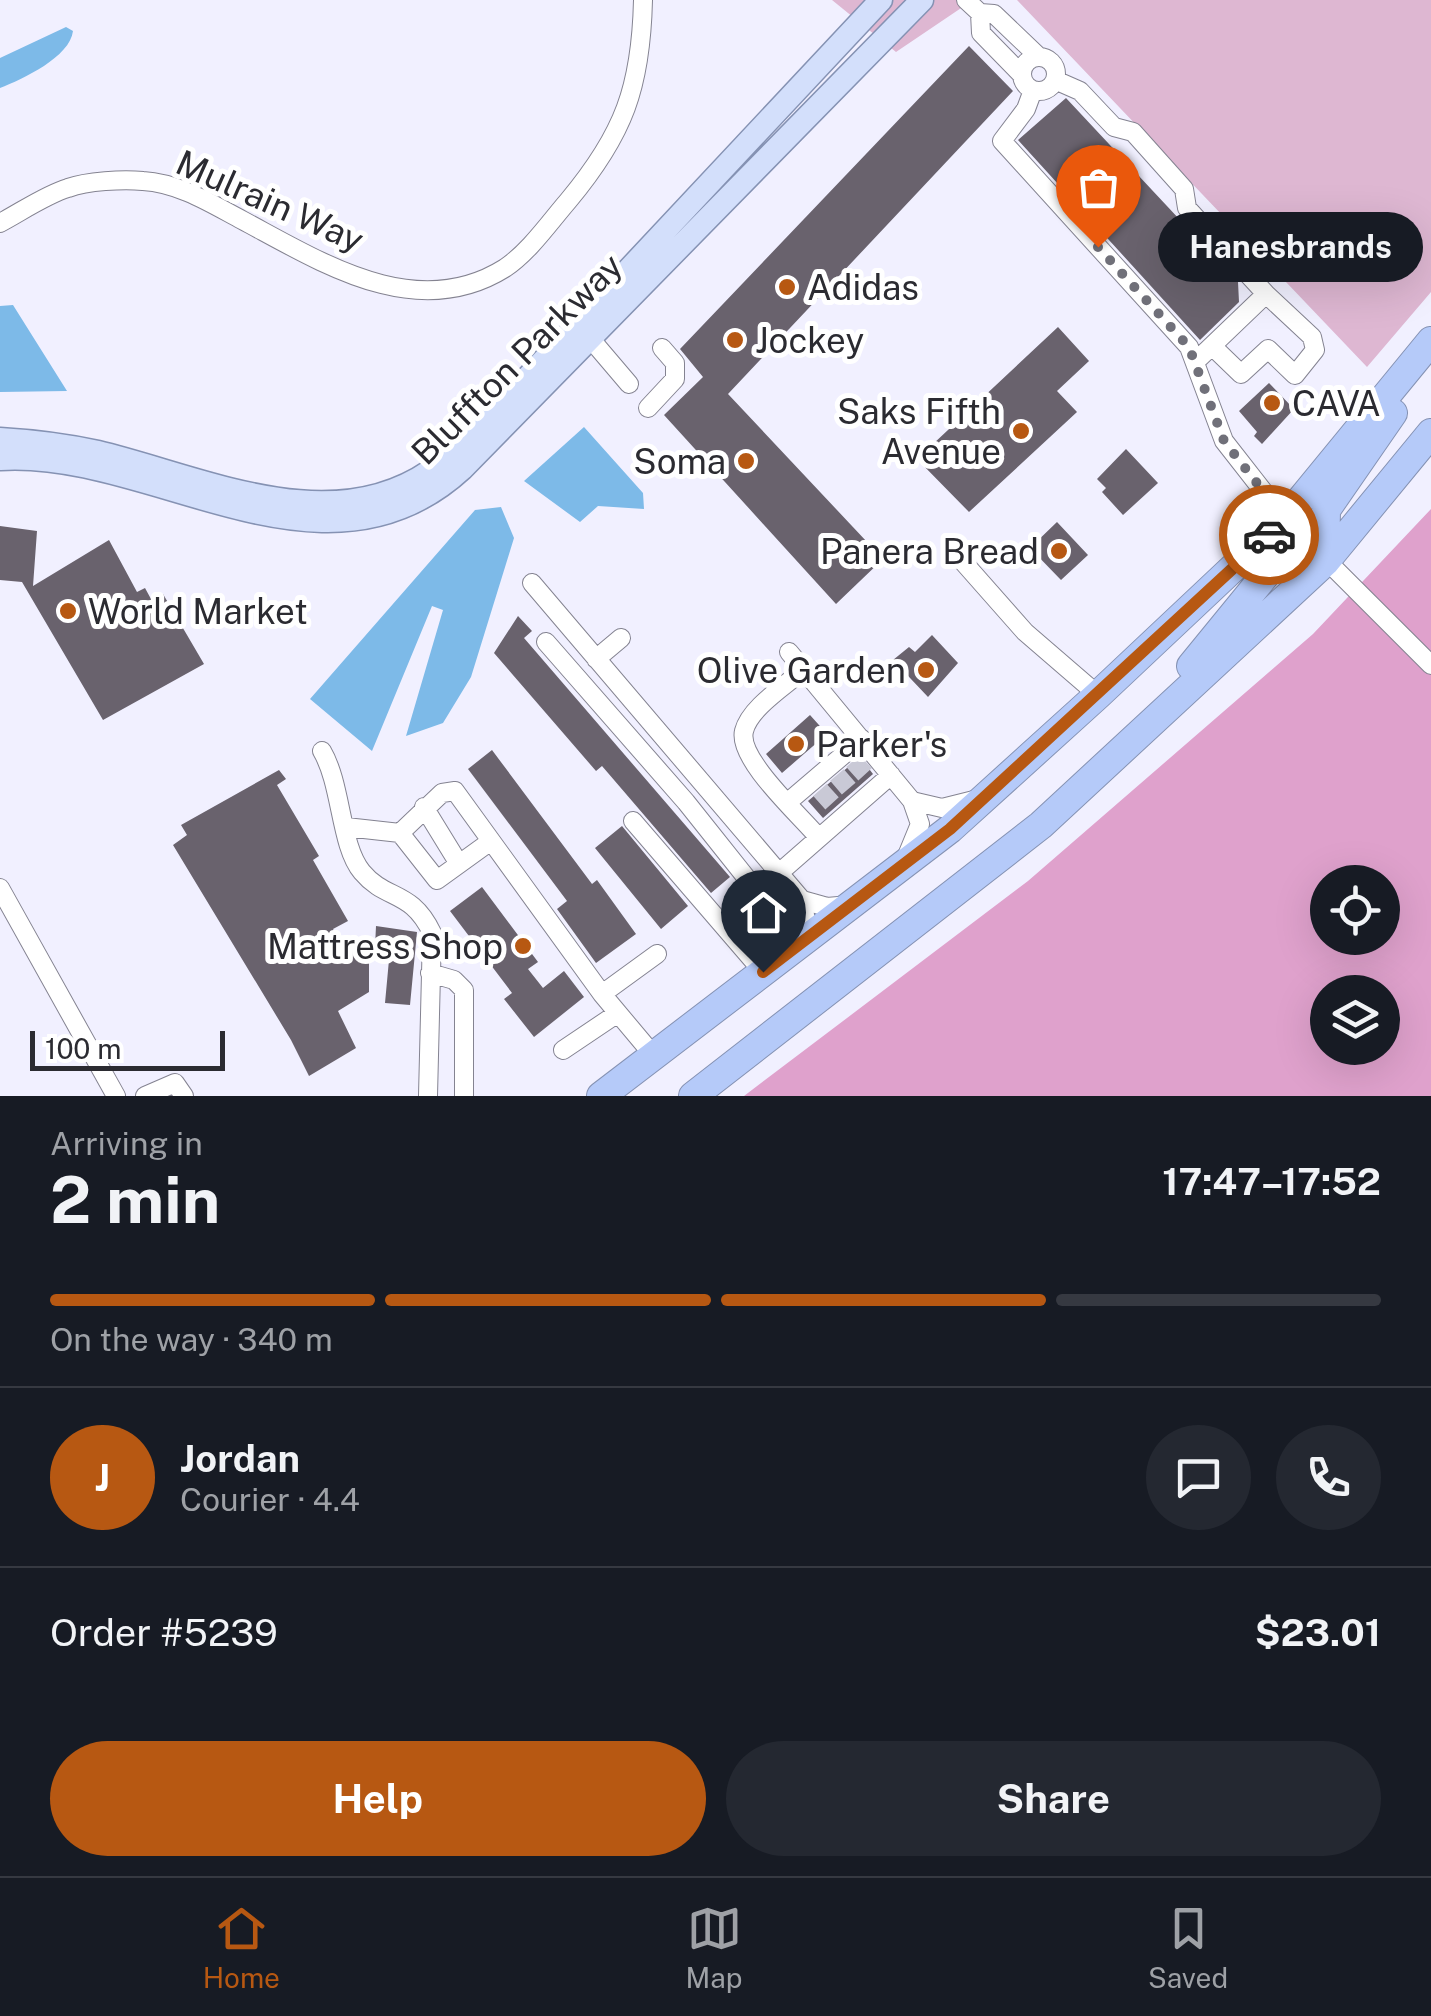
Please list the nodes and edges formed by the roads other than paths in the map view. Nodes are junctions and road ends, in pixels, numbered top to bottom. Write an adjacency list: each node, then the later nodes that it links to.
1 (643, 0): 8 (street, Mulrain Way)
2 (881, 0): 19 (main road, Bluffton Parkway)
3 (922, 0): 10 (main road, Bluffton Parkway)
4 (973, 7): 5 (street); 7 (street)
5 (1038, 57): 6 (street); 7 (street)
6 (1055, 80): 7 (street); 9 (street)
7 (1028, 82): 15 (street)
8 (0, 223)
9 (1266, 294): 12 (street); 12 (street)
10 (589, 337): 16 (street); 20 (main road, Bluffton Parkway)
11 (1431, 341): 21 (highway)
12 (1212, 346): 15 (street)
13 (662, 348): 17 (street)
14 (1431, 359): 23 (highway)
15 (1195, 362): 21 (street)
16 (628, 384)
17 (648, 408)
18 (1431, 433): 23 (highway)
19 (0, 440)
20 (0, 459)
21 (1285, 519): 23 (street); 31 (highway); 34 (highway)
22 (957, 555): 31 (street)
23 (1325, 562): 29 (street); 34 (highway)
24 (532, 583): 28 (street)
25 (621, 638): 28 (street)
26 (546, 642): 51 (street)
27 (790, 652): 30 (street)
28 (596, 659): 47 (street)
29 (1431, 665)
30 (804, 669): 32 (street); 38 (street)
31 (1098, 695): 36 (highway)
32 (862, 739): 35 (street); 38 (street)
33 (322, 751): 41 (street)
34 (1120, 752): 66 (highway)
35 (880, 781): 37 (street); 43 (street)
36 (991, 792): 37 (street); 46 (highway)
37 (912, 801): 46 (street)
38 (788, 802): 43 (street)
39 (424, 807): 42 (street); 44 (street); 45 (street)
40 (633, 820): 51 (street)
41 (346, 827): 42 (street); 55 (street)
42 (400, 833): 45 (street)
43 (820, 838): 47 (street)
44 (491, 841): 45 (street); 56 (street)
45 (459, 864)
46 (897, 870): 50 (highway)
47 (779, 873): 49 (street)
48 (0, 888): 61 (street)
49 (802, 900): 50 (street); 52 (street)
50 (851, 905): 52 (highway)
51 (727, 928): 54 (street)
52 (798, 946): 54 (highway)
53 (657, 954): 56 (street)
54 (763, 972): 59 (highway)
55 (430, 973): 63 (street); 64 (street)
56 (602, 994): 57 (street)
57 (618, 1013): 58 (street); 59 (street)
58 (563, 1050)
59 (654, 1056): 65 (highway)
60 (180, 1090): 62 (street)
61 (116, 1096)
62 (145, 1096)
63 (428, 1096)
64 (464, 1096)
65 (601, 1096)
66 (693, 1096)

